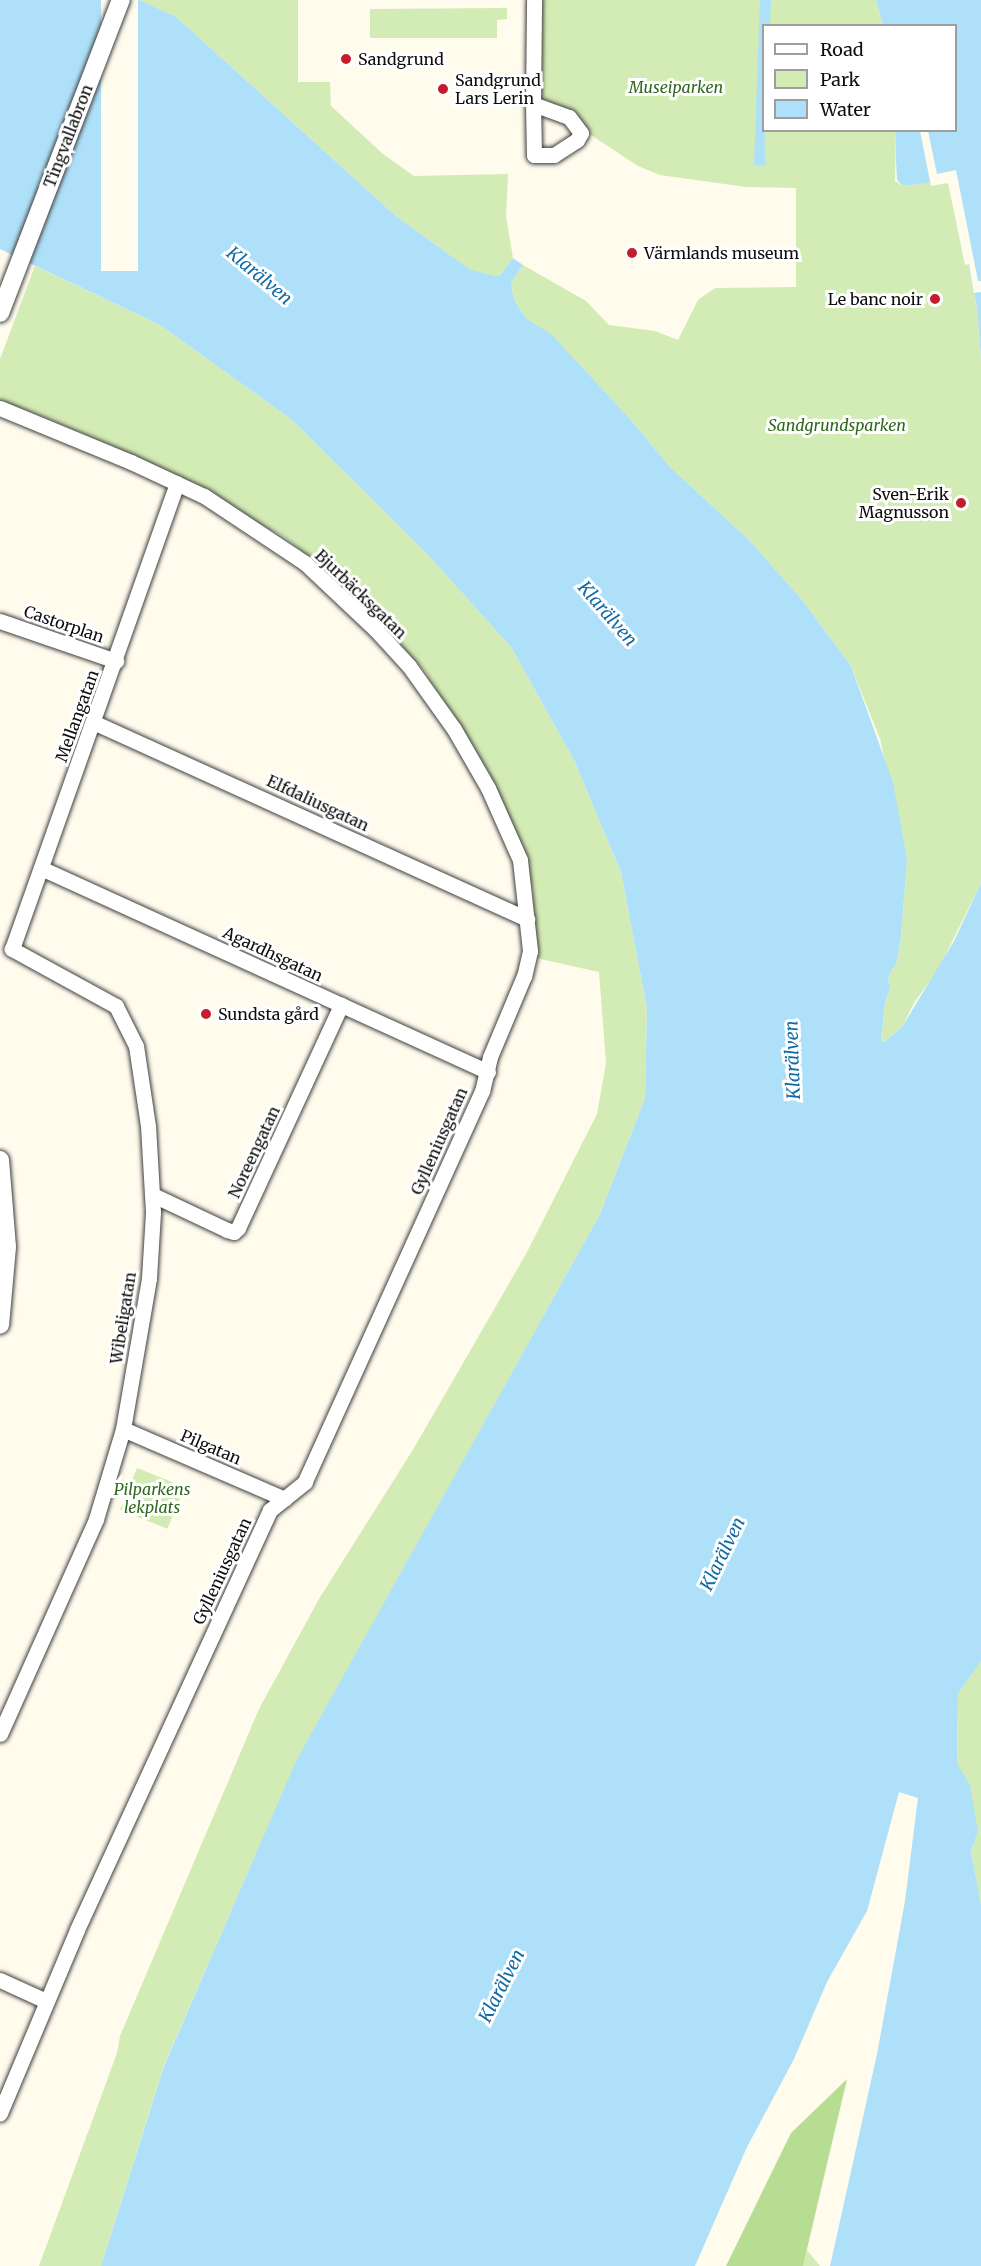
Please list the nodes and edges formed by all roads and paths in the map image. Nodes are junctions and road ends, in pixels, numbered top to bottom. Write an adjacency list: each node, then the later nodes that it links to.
1 (121, 0): 4 (street, Tingvallabron)
2 (534, 0): 3 (street)
3 (533, 104)
4 (0, 313)
5 (0, 408): 6 (street, Bjurbäcksgatan)
6 (177, 483): 8 (street, Mellangatan); 11 (street, Bjurbäcksgatan)
7 (0, 621): 8 (street, Castorplan)
8 (116, 661): 9 (street, Mellangatan)
9 (93, 722): 10 (street, Mellangatan); 11 (street, Elfdaliusgatan)
10 (43, 868): 12 (street, Mellangatan); 13 (street, Agardhsgatan)
11 (527, 919): 14 (street, Gylleniusgatan)
12 (6, 949): 16 (street, Wibeligatan)
13 (341, 1005): 14 (street, Agardhsgatan); 16 (street, Noreengatan)
14 (488, 1072): 19 (street, Gylleniusgatan)
15 (0, 1160): 17 (street)
16 (153, 1195): 18 (street, Wibeligatan)
17 (0, 1325)
18 (123, 1429): 19 (street, Pilgatan); 20 (street, Wibeligatan)
19 (285, 1499): 22 (street, Gylleniusgatan)
20 (0, 1734)
21 (0, 1980): 22 (street)
22 (46, 2001): 23 (street, Gylleniusgatan)
23 (0, 2113)

